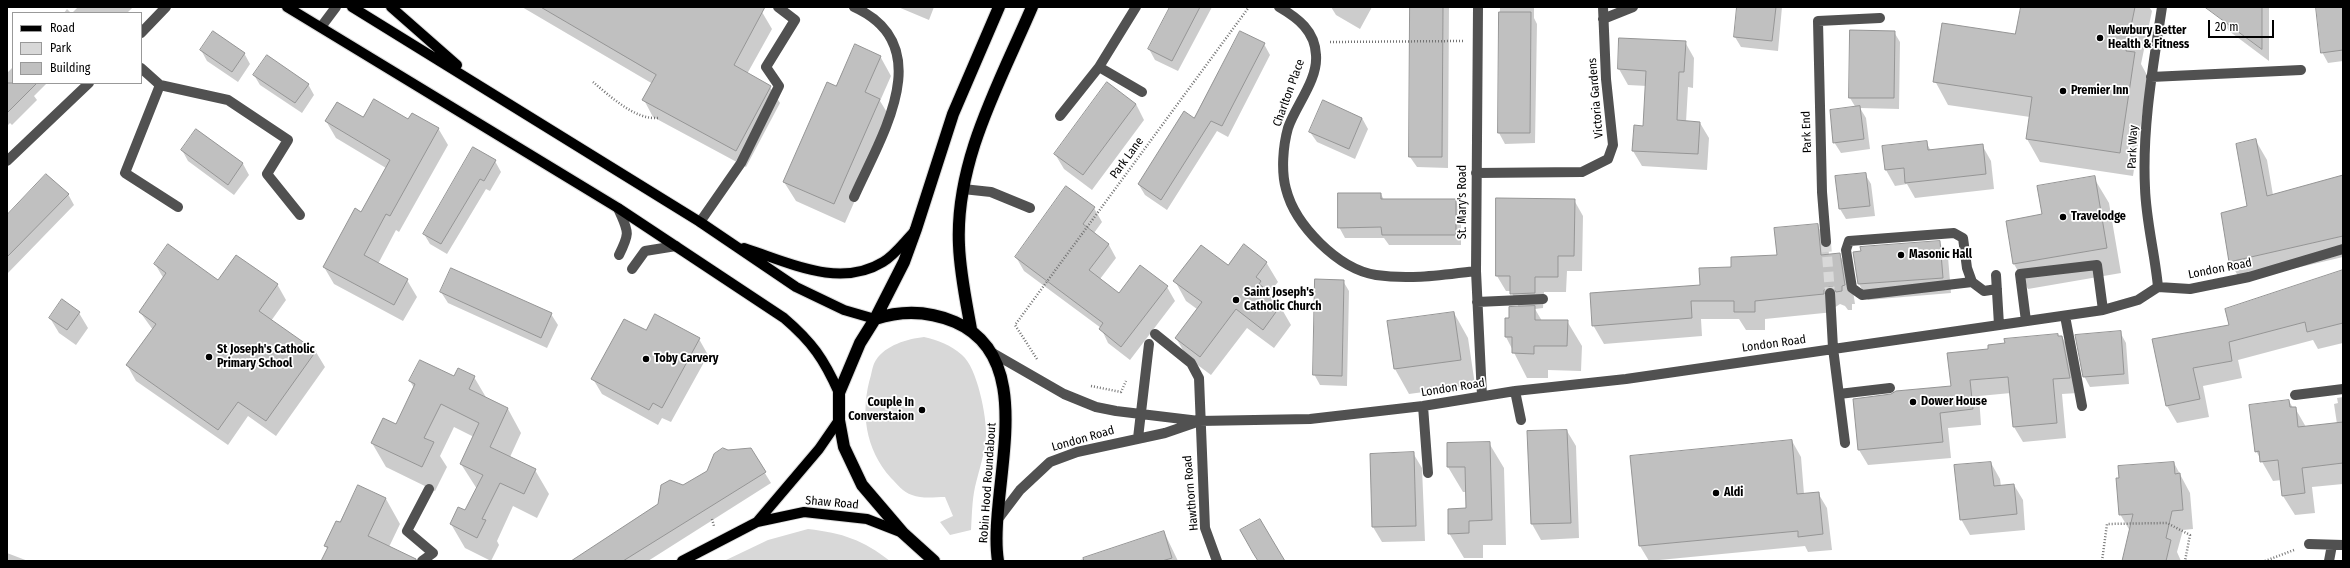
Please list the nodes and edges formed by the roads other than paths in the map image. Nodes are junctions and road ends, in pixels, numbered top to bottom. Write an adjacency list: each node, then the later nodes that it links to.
1 (166, 7): 19 (street)
2 (287, 7): 18 (main road)
3 (336, 7): 18 (street)
4 (352, 7): 25 (main road)
5 (391, 7): 25 (main road)
6 (778, 7): 37 (street)
7 (854, 7): 32 (street)
8 (999, 7): 38 (highway)
9 (1032, 7): 31 (highway)
10 (1136, 7): 20 (street)
11 (1279, 7): 45 (street, Charlton Place)
12 (1478, 7): 30 (street, St. Mary's Road)
13 (1604, 7): 17 (street, Victoria Gardens)
14 (1633, 7): 17 (street)
15 (2162, 7): 23 (street, Park Way)
16 (1880, 18): 39 (street, Park End)
17 (1604, 20): 30 (street, Victoria Gardens)
18 (321, 27): 34 (main road)
19 (142, 32)
20 (1099, 67): 27 (street); 28 (street)
21 (142, 69): 26 (street)
22 (2301, 70): 23 (street)
23 (2151, 77): 48 (street, Park Way)
24 (88, 84): 29 (street)
25 (479, 84): 37 (main road)
26 (160, 85): 33 (street); 36 (street)
27 (1142, 92)
28 (1060, 116)
29 (7, 161)
30 (1476, 173): 45 (street, St. Mary's Road)
31 (963, 189): 35 (street); 58 (highway)
32 (854, 197)
33 (178, 207)
34 (618, 208): 41 (main road); 43 (street)
35 (1030, 208)
36 (300, 215)
37 (700, 222): 40 (main road)
38 (916, 229): 40 (main road); 55 (highway)
39 (1826, 242)
40 (735, 244): 55 (main road)
41 (676, 246): 44 (street); 66 (main road)
42 (2343, 250): 48 (street, London Road)
43 (619, 255)
44 (632, 269)
45 (1476, 271): 52 (street, St. Mary's Road)
46 (1996, 275): 49 (street)
47 (1972, 282): 47 (street); 49 (street)
48 (2158, 287): 53 (street, London Road)
49 (1997, 289): 57 (street)
50 (1830, 293): 61 (street)
51 (1543, 299): 52 (street)
52 (1477, 302): 69 (street, St. Mary's Road)
53 (2103, 310): 54 (street, London Road); 56 (street)
54 (2065, 316): 56 (street, London Road); 71 (street)
55 (875, 319): 58 (highway, Robin Hood Roundabout); 66 (highway)
56 (2026, 321): 57 (street, London Road)
57 (1999, 325): 61 (street, London Road)
58 (971, 329): 62 (highway, Robin Hood Roundabout)
59 (1155, 334): 75 (street, Hawthorn Road)
60 (1149, 344): 72 (street)
61 (1833, 348): 65 (street, London Road); 67 (street)
62 (991, 352): 72 (street, London Road); 80 (highway, Robin Hood Roundabout)
63 (1890, 388): 67 (street)
64 (2343, 389): 68 (street)
65 (1515, 391): 69 (street, London Road); 74 (street)
66 (839, 393): 73 (highway)
67 (1839, 394): 77 (street)
68 (2295, 395)
69 (1482, 396): 70 (street, London Road)
70 (1423, 406): 75 (street, London Road); 78 (street)
71 (2082, 406)
72 (1141, 413): 75 (street, London Road); 76 (street)
73 (839, 420): 81 (main road, Shaw Road); 82 (highway)
74 (1521, 420)
75 (1199, 421): 76 (street, London Road); 90 (street, Hawthorn Road)
76 (1138, 438): 80 (street, London Road)
77 (1845, 443)
78 (1428, 473)
79 (429, 489): 87 (street)
80 (998, 519): 86 (highway, Robin Hood Roundabout)
81 (757, 522): 82 (main road, Shaw Road); 88 (main road, Shaw Road)
82 (903, 533): 89 (highway)
83 (2309, 544): 84 (street)
84 (2332, 545): 85 (street); 91 (street)
85 (2343, 545)
86 (998, 560)
87 (422, 561)
88 (682, 561)
89 (934, 561)
90 (1217, 561)
91 (2329, 561)

